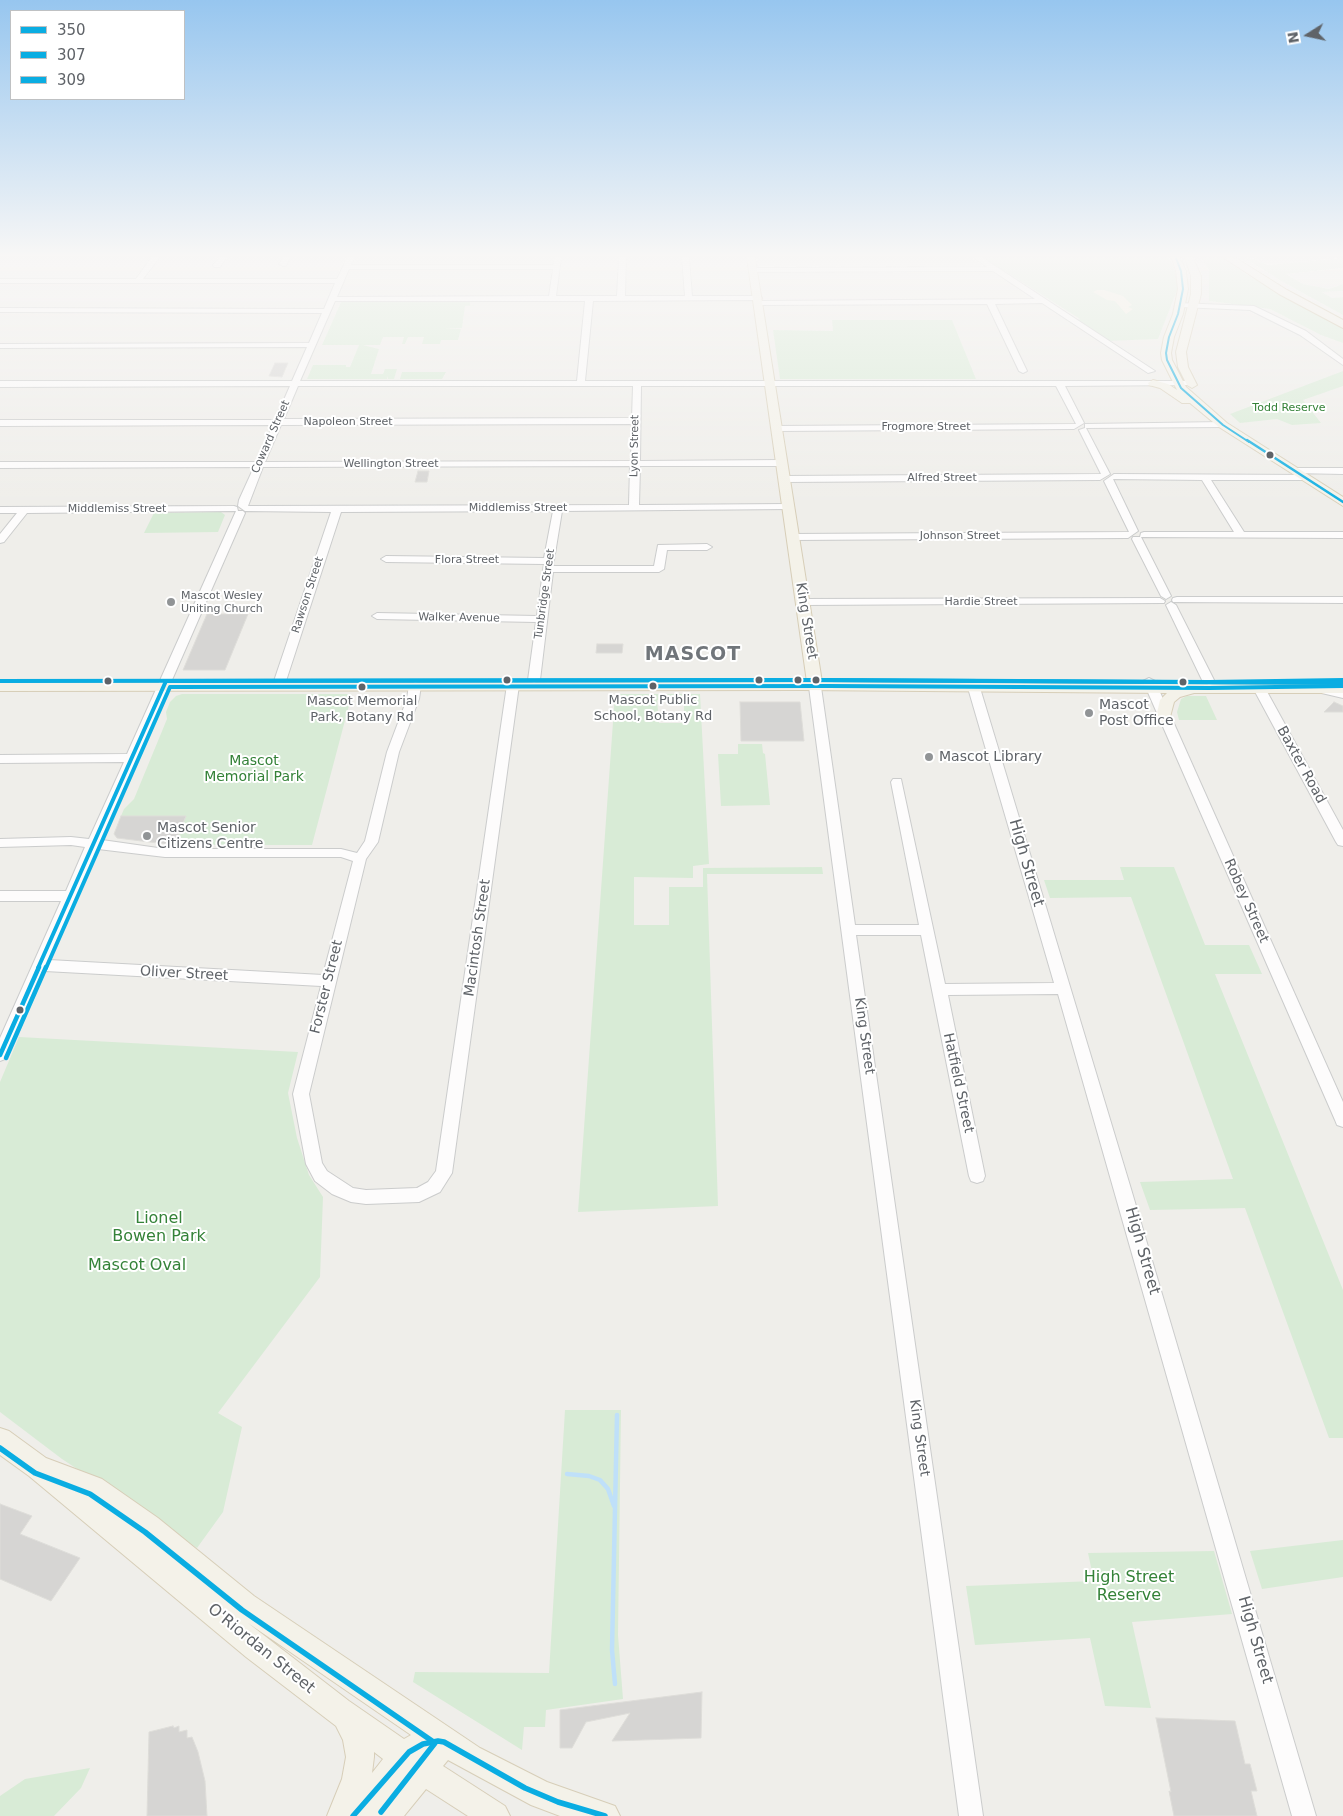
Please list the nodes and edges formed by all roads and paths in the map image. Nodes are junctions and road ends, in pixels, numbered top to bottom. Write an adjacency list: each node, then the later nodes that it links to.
1 (312, 343): 10 (street, Coward Street)
2 (585, 343): 15 (street)
3 (764, 343): 17 (main road, King Street)
4 (1010, 343): 13 (street)
5 (1099, 343): 14 (street)
6 (1169, 343): 11 (main road)
7 (1183, 343): 20 (main road)
8 (1316, 343): 12 (street)
9 (0, 346): 10 (street)
10 (311, 346): 22 (street, Coward Street)
11 (1167, 360): 14 (main road); 19 (main road)
12 (1343, 363)
13 (1023, 370)
14 (1149, 379): 18 (street); 19 (street); 23 (main road)
15 (582, 383): 16 (street); 22 (street)
16 (637, 383): 17 (street); 24 (street, Lyon Street)
17 (770, 383): 18 (street); 29 (main road, King Street)
18 (1059, 383): 28 (street)
19 (1178, 383): 20 (street); 23 (main road)
20 (1191, 383): 30 (main road)
21 (0, 384): 22 (street)
22 (294, 384): 25 (street, Coward Street)
23 (1208, 413): 27 (main road)
24 (635, 421): 25 (street, Napoleon Street); 33 (street, Lyon Street)
25 (279, 422): 26 (street, Napoleon Street); 32 (street, Coward Street)
26 (0, 423)
27 (1223, 425): 28 (street, Frogmore Street); 30 (main road)
28 (1081, 426): 29 (street, Frogmore Street); 37 (street)
29 (777, 428): 31 (main road, King Street)
30 (1256, 444): 36 (main road)
31 (782, 463): 33 (street, Wellington Street); 39 (main road, King Street)
32 (259, 464): 33 (street, Wellington Street); 34 (street, Wellington Street); 44 (street, Coward Street)
33 (635, 464): 43 (street, Lyon Street)
34 (0, 465)
35 (1343, 471): 36 (street, Alfred Street)
36 (1300, 474): 38 (street, Alfred Street); 40 (main road)
37 (1107, 477): 38 (street, Alfred Street); 39 (street, Alfred Street); 49 (street)
38 (1205, 477): 48 (street)
39 (784, 479): 41 (main road, King Street)
40 (1343, 502)
41 (788, 507): 43 (street, Middlemiss Street); 51 (main road, King Street)
42 (558, 508): 43 (street, Middlemiss Street); 45 (street, Middlemiss Street); 55 (street, Tunbridge Street)
43 (634, 508)
44 (241, 509): 45 (street, Middlemiss Street); 47 (street, Middlemiss Street); 66 (street, Coward Street)
45 (337, 509): 63 (street, Rawson Street)
46 (0, 510): 47 (street, Middlemiss Street)
47 (24, 510): 52 (street)
48 (1240, 534): 49 (street, Johnson Street); 50 (street, Johnson Street)
49 (1136, 535): 51 (street, Johnson Street); 57 (street)
50 (1343, 535)
51 (792, 537): 58 (main road, King Street)
52 (0, 540)
53 (707, 547): 55 (street)
54 (386, 559): 55 (street, Flora Street)
55 (548, 565): 60 (street, Tunbridge Street)
56 (1343, 600): 57 (street, Hardie Street)
57 (1168, 601): 58 (street, Hardie Street); 70 (street)
58 (803, 602): 65 (main road, King Street)
59 (377, 616): 60 (street, Walker Avenue)
60 (541, 619): 61 (street, Tunbridge Street)
61 (534, 680): 63 (main road); 65 (main road)
62 (1343, 680): 70 (main road)
63 (280, 681): 66 (main road)
64 (0, 682): 66 (main road)
65 (815, 683): 68 (main road); 69 (main road); 72 (main road); 87 (street, King Street)
66 (164, 684): 67 (main road); 71 (main road); 78 (street, Coward Street)
67 (415, 685): 68 (main road); 84 (street, Forster Street)
68 (513, 685): 96 (street, Macintosh Street)
69 (1150, 685): 70 (main road); 72 (main road); 77 (street, Robey Street)
70 (1210, 685): 73 (main road); 77 (main road)
71 (0, 687)
72 (974, 688): 91 (street, High Street)
73 (1259, 688): 74 (main road); 81 (street, Baxter Road)
74 (1314, 689): 75 (main road); 76 (street)
75 (1343, 689)
76 (1343, 695)
77 (1163, 717): 94 (street, Robey Street)
78 (131, 758): 79 (street); 83 (street, Coward Street)
79 (0, 759)
80 (897, 782): 88 (street, Hatfield Street)
81 (1343, 842)
82 (0, 843): 83 (street)
83 (94, 844): 84 (street); 86 (street, Coward Street)
84 (360, 858): 90 (street, Forster Street)
85 (0, 896): 86 (street)
86 (71, 896): 89 (street, Coward Street)
87 (850, 930): 88 (street); 107 (street, King Street)
88 (927, 930): 92 (street, Hatfield Street)
89 (40, 965): 90 (street, Oliver Street); 93 (street, Coward Street)
90 (328, 982): 96 (street, Forster Street)
91 (1062, 988): 92 (street); 108 (street, High Street)
92 (939, 990): 95 (street, Hatfield Street)
93 (0, 1055)
94 (1343, 1120)
95 (978, 1176)
96 (434, 1187)
97 (0, 1440): 98 (main road, O'Riordan Street)
98 (38, 1467): 99 (main road, O'Riordan Street); 100 (main road, O'Riordan Street)
99 (339, 1711): 101 (main road, O'Riordan Street); 102 (main road)
100 (443, 1741): 101 (main road); 106 (main road, O'Riordan Street)
101 (413, 1764): 103 (main road); 104 (main road); 105 (main road, O'Riordan Street)
102 (342, 1816)
103 (353, 1816)
104 (386, 1816)
105 (495, 1816)
106 (605, 1816)
107 (971, 1816)
108 (1304, 1816)

